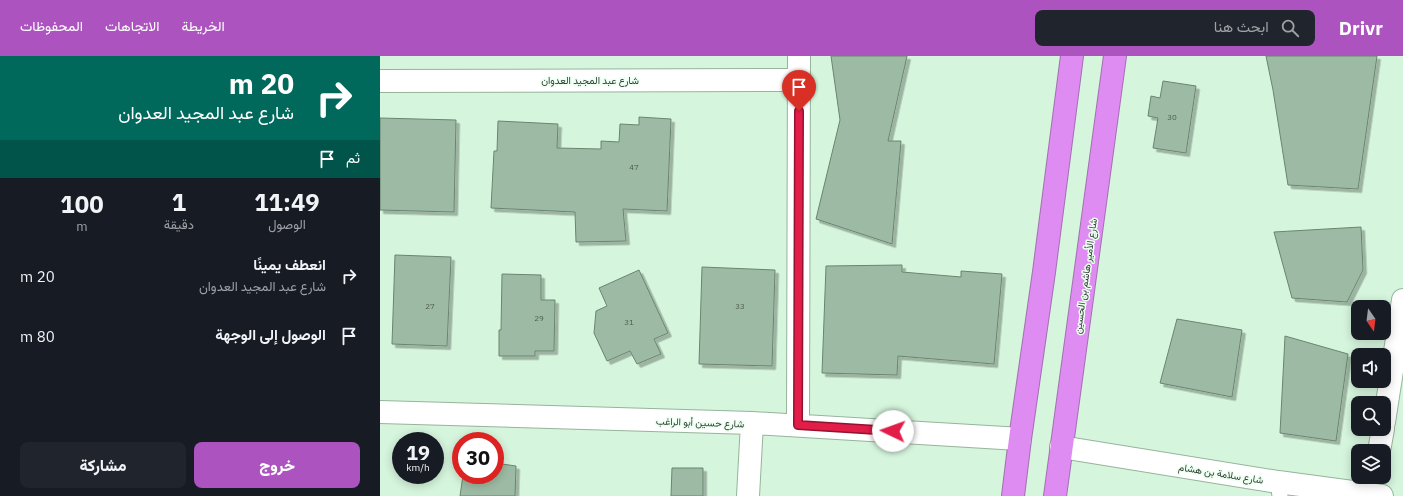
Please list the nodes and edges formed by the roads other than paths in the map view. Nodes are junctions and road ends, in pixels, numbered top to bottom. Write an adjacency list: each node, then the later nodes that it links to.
1 (800, 56): 5 (street)
2 (1072, 56): 11 (highway)
3 (1115, 56): 12 (highway, شارع الأمير هاشم بن الحسين)
4 (380, 80): 5 (street, شارع عبد المجيد العدوان)
5 (800, 80): 10 (street)
6 (1403, 300): 7 (street)
7 (1388, 396)
8 (380, 412): 9 (street, شارع حسين أبو الراغب)
9 (752, 423): 10 (street, شارع حسين أبو الراغب); 15 (street)
10 (798, 425): 11 (street, شارع حسين أبو الراغب)
11 (1020, 439): 16 (highway)
12 (1061, 447): 13 (street, شارع سلامة بن هشام); 17 (highway, شارع الأمير هاشم بن الحسين)
13 (1279, 489): 14 (street, شارع سلامة بن هشام)
14 (1377, 489)
15 (748, 496)
16 (1013, 496)
17 (1055, 496)

